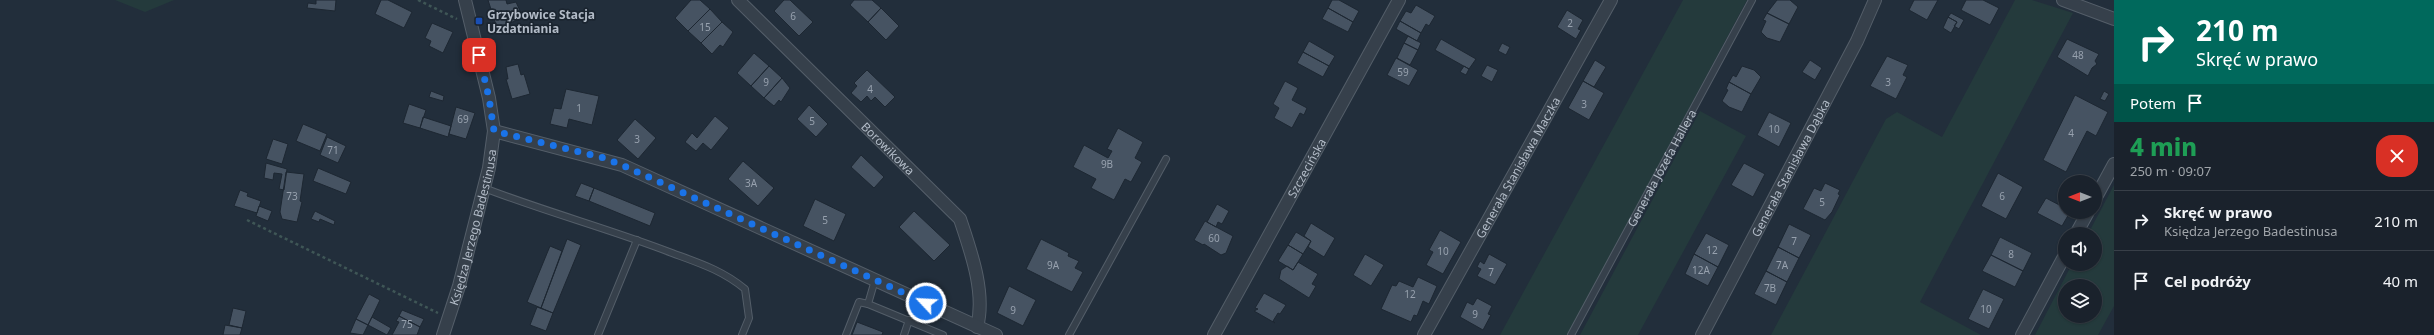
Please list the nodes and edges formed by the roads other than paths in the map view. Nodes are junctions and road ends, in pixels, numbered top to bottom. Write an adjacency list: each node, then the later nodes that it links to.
1 (465, 0): 9 (street, Księdza Jerzego Badestinusa)
2 (738, 0): 19 (street, Borowikowa)
3 (1399, 0): 28 (street, Szczecińska)
4 (1611, 0): 29 (street, Generała Stanisława Maczka)
5 (1752, 0): 30 (lane, Generała Józefa Hallera)
6 (1875, 0): 31 (street, Generała Stanisława Dąbka)
7 (2063, 0): 8 (street)
8 (2114, 19)
9 (494, 131): 13 (street, Księdza Jerzego Badestinusa); 16 (street)
10 (1166, 159): 27 (lane)
11 (2114, 164): 12 (street)
12 (2102, 186)
13 (484, 188): 14 (lane); 20 (street, Księdza Jerzego Badestinusa)
14 (637, 240): 21 (lane); 22 (lane)
15 (2058, 268): 32 (street)
16 (875, 280): 17 (lane); 19 (street)
17 (868, 304): 18 (lane); 23 (lane)
18 (909, 320): 24 (lane); 25 (lane)
19 (977, 327): 26 (street)
20 (443, 335)
21 (598, 335)
22 (742, 335)
23 (846, 335)
24 (904, 335)
25 (944, 335)
26 (996, 335)
27 (1069, 335)
28 (1214, 335)
29 (1424, 335)
30 (1571, 335)
31 (1702, 335)
32 (2022, 335)

